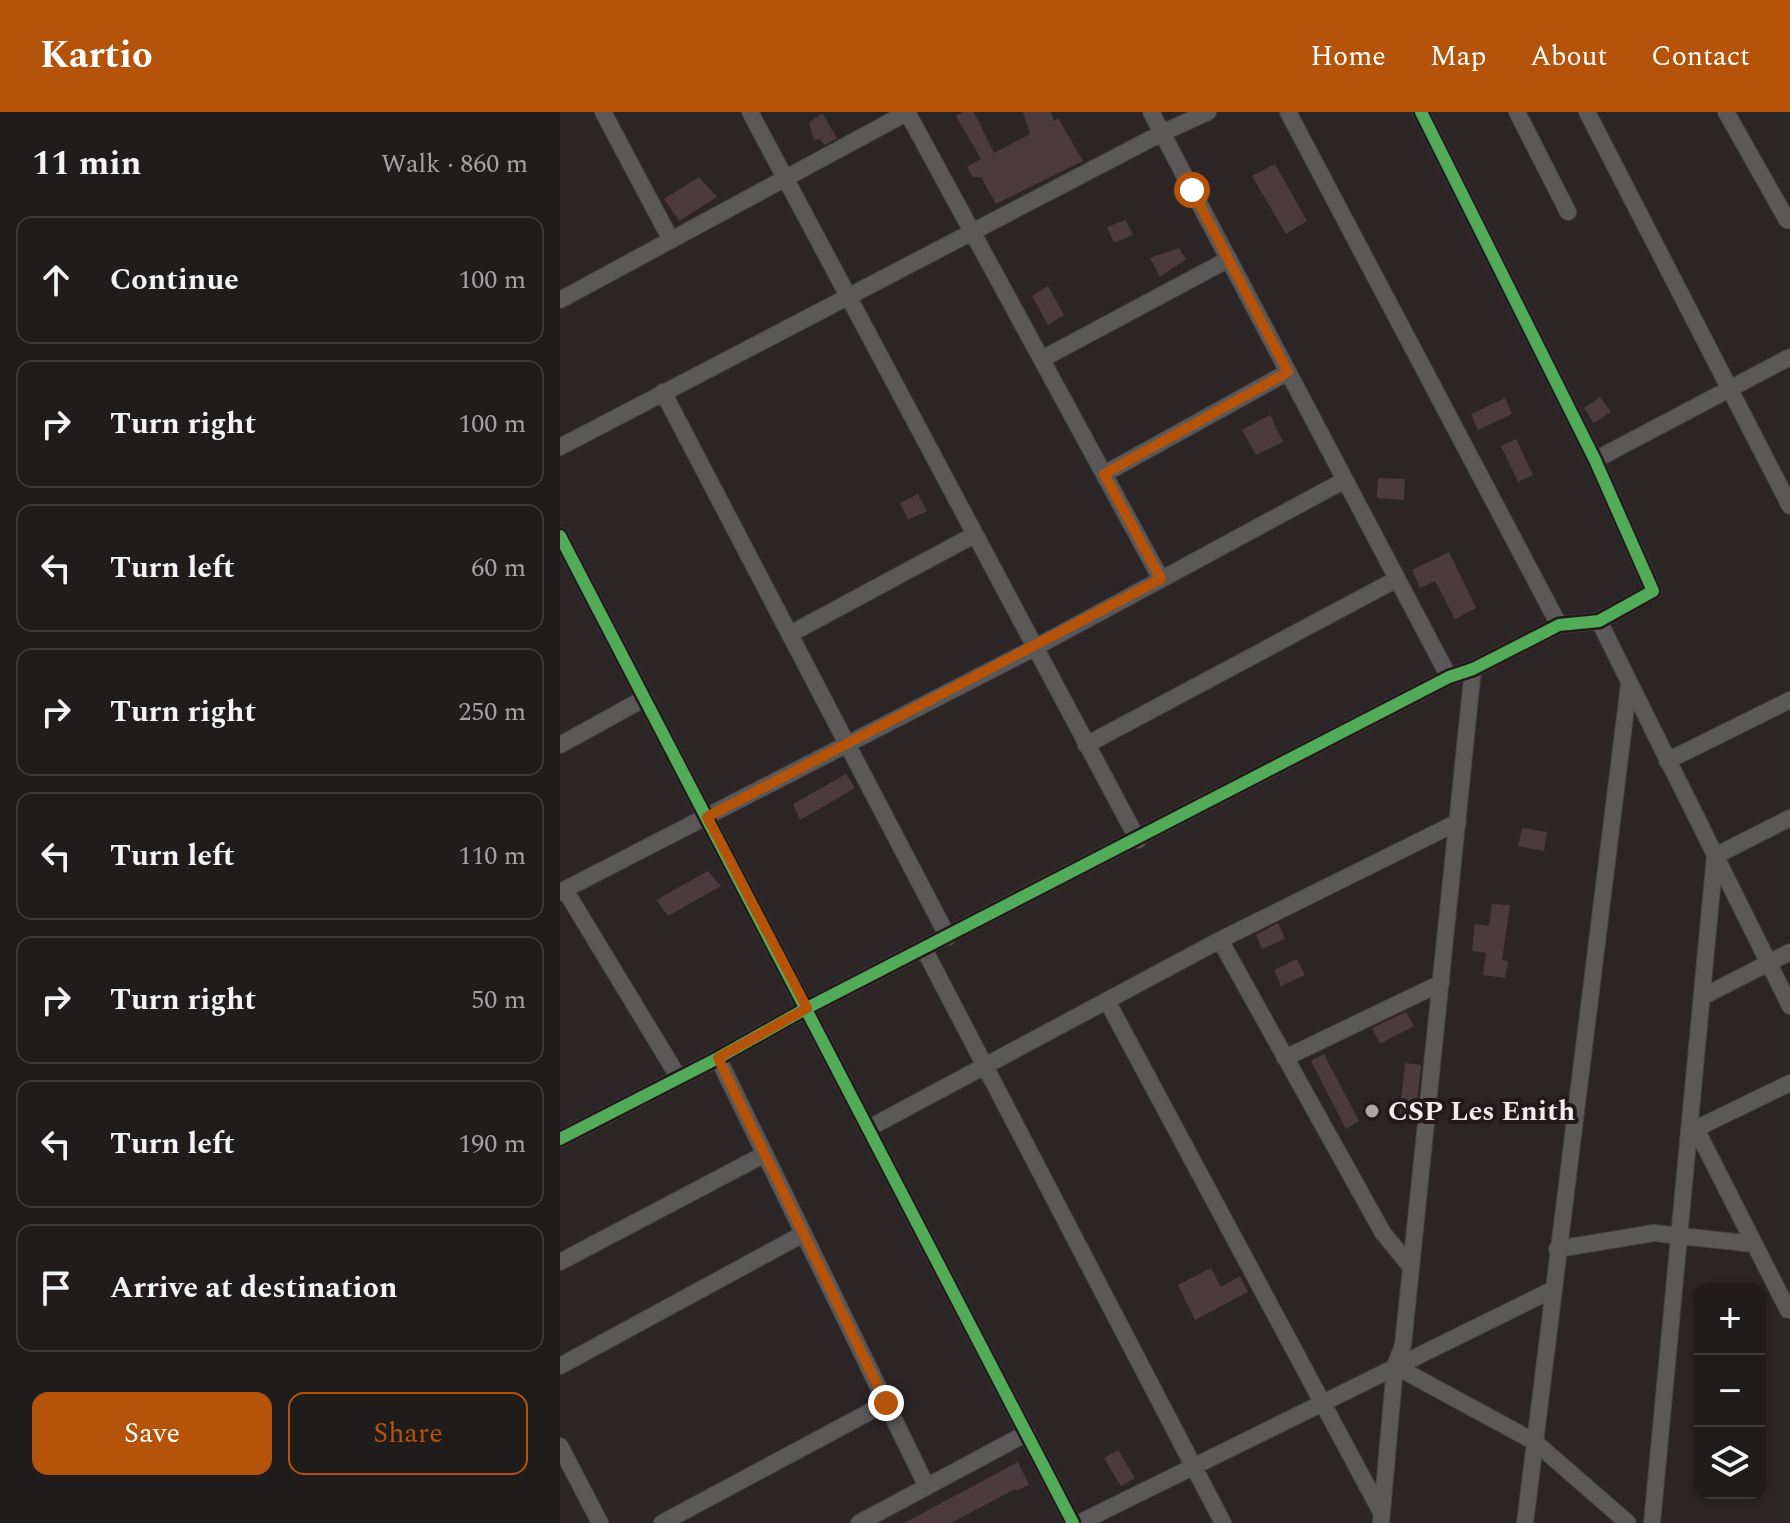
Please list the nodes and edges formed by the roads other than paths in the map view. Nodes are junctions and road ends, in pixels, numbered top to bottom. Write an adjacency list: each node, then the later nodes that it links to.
1 (603, 112): 16 (street)
2 (750, 112): 12 (street)
3 (907, 112): 12 (street); 15 (street)
4 (1151, 112): 11 (street)
5 (1208, 112): 11 (street)
6 (1288, 112): 36 (street)
7 (1421, 112): 26 (street)
8 (1517, 112): 13 (street)
9 (1587, 112): 23 (street)
10 (1726, 112): 14 (street)
11 (1162, 133): 15 (street); 17 (street)
12 (785, 179): 16 (street); 18 (street)
13 (1568, 212)
14 (1790, 218)
15 (972, 232): 18 (street); 21 (street)
16 (671, 240): 19 (street)
17 (1229, 259): 21 (street); 22 (street)
18 (847, 296): 24 (street); 31 (street)
19 (560, 300)
20 (1790, 357): 23 (street)
21 (1042, 359): 27 (street)
22 (1288, 372): 27 (street); 28 (street)
23 (1730, 389): 26 (street); 29 (street)
24 (663, 392): 25 (street); 37 (street)
25 (560, 447)
26 (1595, 460): 35 (street)
27 (1104, 474): 33 (street)
28 (1345, 480): 33 (street); 34 (street)
29 (1784, 480): 30 (street)
30 (1790, 506)
31 (974, 535): 37 (street); 38 (street)
32 (560, 536): 42 (street)
33 (1161, 579): 38 (street)
34 (1397, 579): 40 (street); 46 (street)
35 (1599, 621): 36 (street); 41 (street)
36 (1559, 625): 39 (street)
37 (790, 634): 44 (street)
38 (1034, 648): 44 (street); 46 (street)
39 (1473, 669): 40 (street); 50 (street)
40 (1449, 677): 51 (street)
41 (1629, 684): 47 (street); 76 (street)
42 (645, 698): 45 (street); 48 (street)
43 (1790, 700): 47 (street)
44 (847, 744): 48 (street); 54 (street)
45 (560, 745)
46 (1086, 745): 51 (street)
47 (1667, 761): 52 (street)
48 (707, 817): 53 (street); 63 (street)
49 (1790, 818): 52 (street)
50 (1458, 822): 55 (street); 59 (street)
51 (1138, 840): 54 (street)
52 (1715, 856): 58 (street); 60 (street)
53 (562, 891): 67 (street)
54 (948, 937): 56 (street)
55 (1220, 940): 61 (street); 65 (street)
56 (924, 949): 63 (street); 66 (street)
57 (1790, 952): 58 (street)
58 (1769, 963): 60 (street); 62 (street)
59 (1441, 983): 65 (street); 78 (street)
60 (1702, 997): 70 (street)
61 (1107, 1001): 66 (street); 83 (street)
62 (1790, 1006)
63 (807, 1008): 64 (street); 69 (street)
64 (718, 1058): 67 (street); 72 (street)
65 (1285, 1058): 78 (street)
66 (985, 1066): 69 (street); 88 (street)
67 (679, 1078): 71 (street)
68 (1790, 1083): 70 (street)
69 (869, 1128): 85 (street)
70 (1692, 1131): 74 (street); 75 (street)
71 (560, 1139)
72 (765, 1154): 73 (street); 77 (street)
73 (803, 1234): 81 (street); 84 (street)
74 (1680, 1235): 75 (street); 76 (street); 98 (street)
75 (1754, 1244): 80 (street)
76 (1557, 1249): 79 (street)
77 (560, 1262)
78 (1411, 1267): 82 (street)
79 (1554, 1289): 82 (street); 86 (street)
80 (1788, 1310)
81 (560, 1366)
82 (1395, 1366): 83 (street); 86 (street); 90 (street)
83 (1322, 1402): 88 (street); 90 (street)
84 (886, 1403): 89 (street); 92 (street)
85 (1027, 1433): 89 (street); 94 (street)
86 (1535, 1442): 96 (street); 97 (street)
87 (560, 1446): 91 (street)
88 (1193, 1466): 94 (street); 95 (street)
89 (927, 1487): 93 (street)
90 (1381, 1518)
91 (600, 1523)
92 (662, 1523)
93 (859, 1523)
94 (1076, 1523)
95 (1223, 1523)
96 (1525, 1523)
97 (1628, 1523)
98 (1652, 1523)

